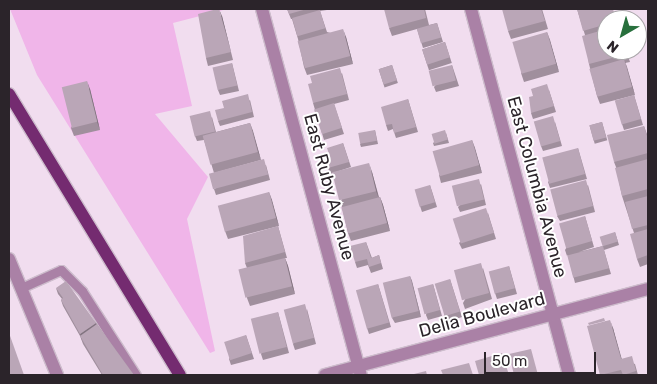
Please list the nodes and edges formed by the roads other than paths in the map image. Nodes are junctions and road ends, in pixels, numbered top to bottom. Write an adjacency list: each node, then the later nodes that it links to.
1 (262, 9): 8 (street, East Ruby Avenue)
2 (471, 9): 7 (street, East Columbia Avenue)
3 (9, 94): 11 (main road)
4 (9, 259): 5 (street)
5 (21, 288): 9 (street); 10 (lane)
6 (648, 289): 7 (street, Delia Boulevard)
7 (553, 315): 8 (street, Delia Boulevard); 13 (street, East Columbia Avenue)
8 (360, 371): 12 (street, Delia Boulevard)
9 (57, 375)
10 (136, 375)
11 (180, 375)
12 (325, 375)
13 (570, 375)

